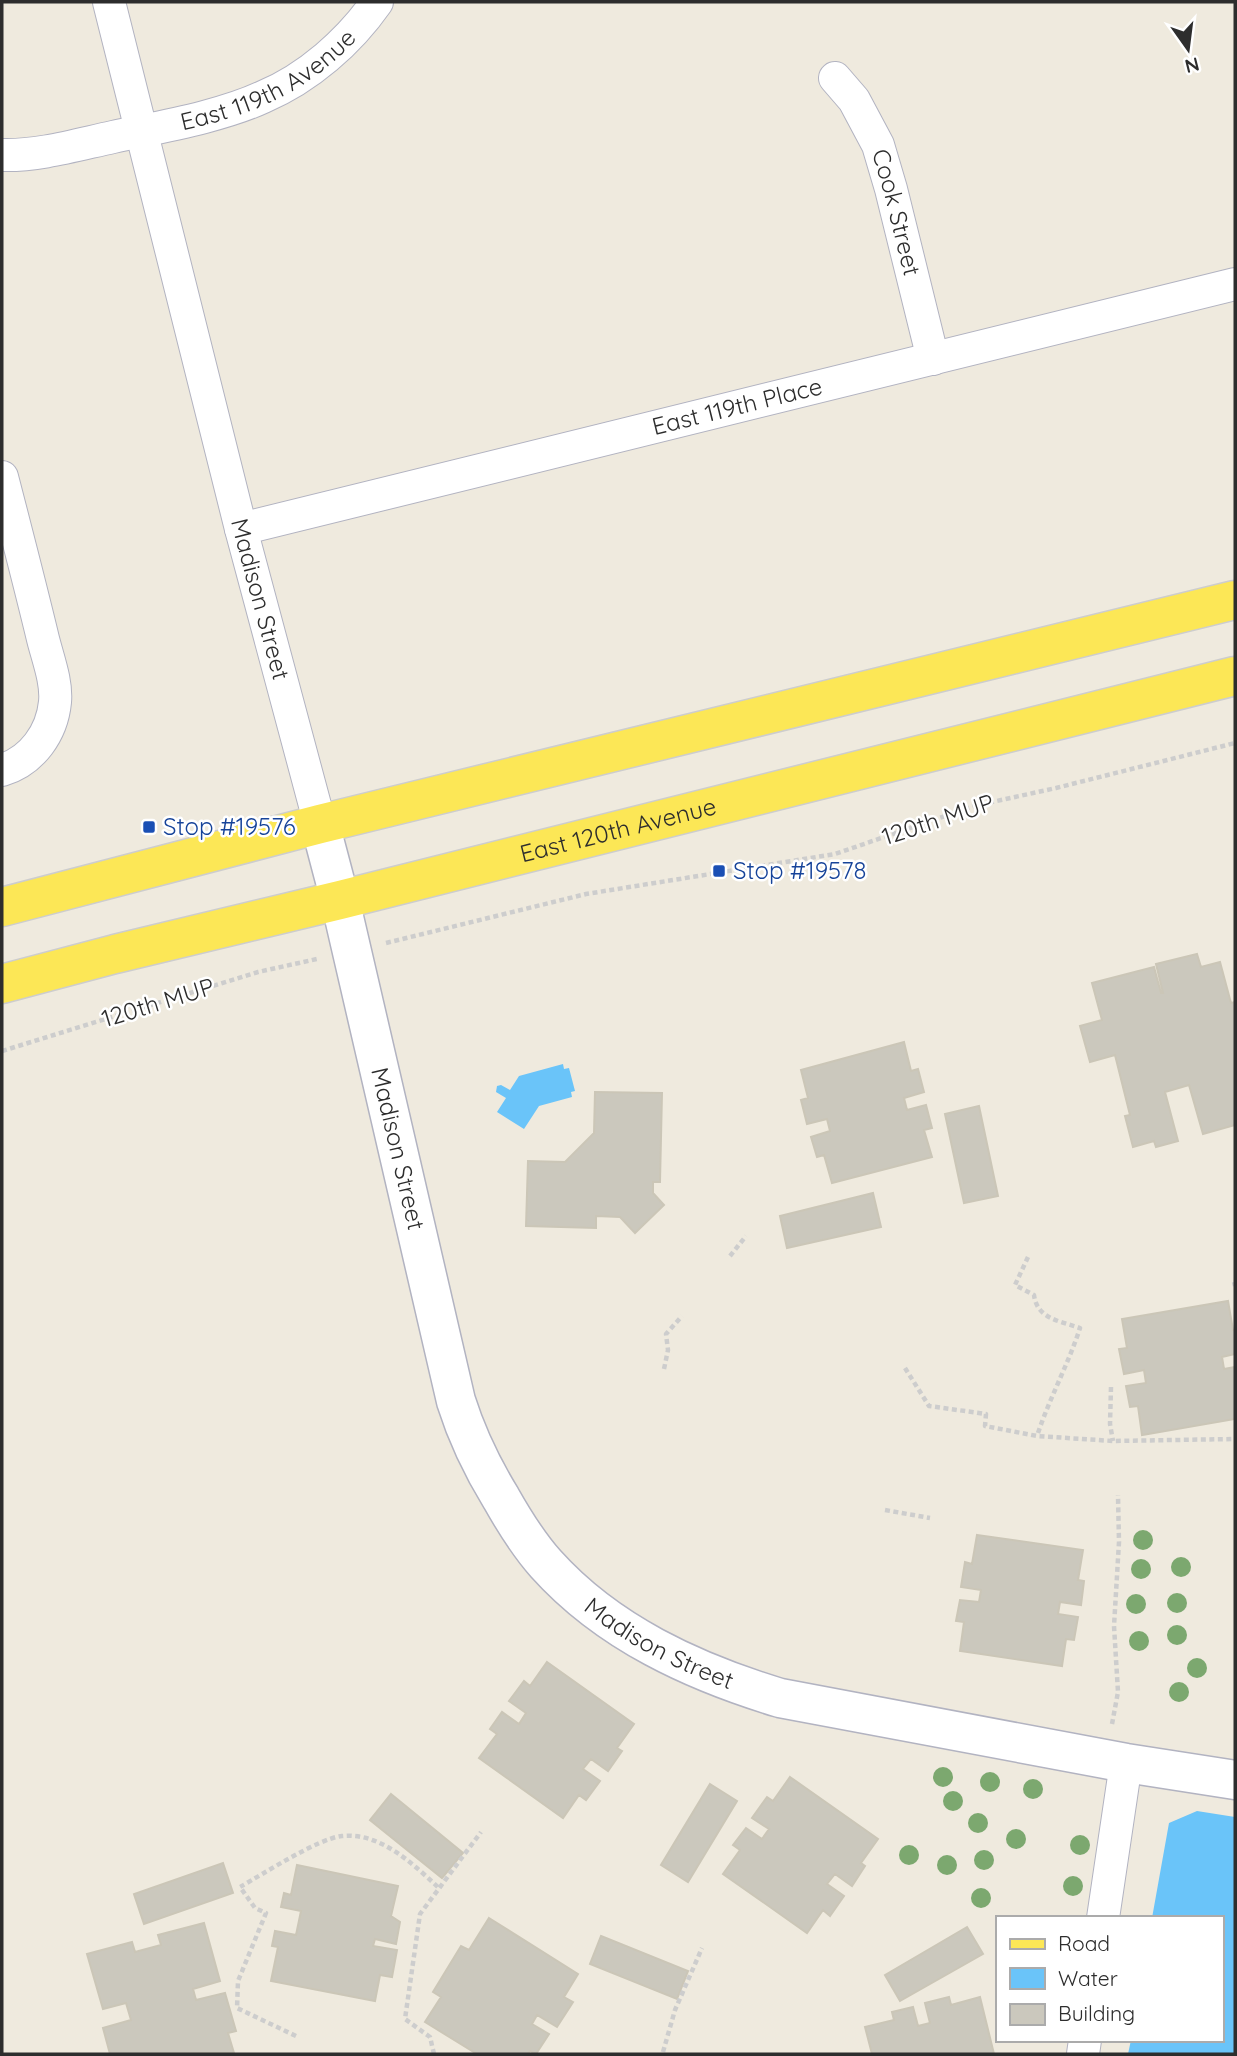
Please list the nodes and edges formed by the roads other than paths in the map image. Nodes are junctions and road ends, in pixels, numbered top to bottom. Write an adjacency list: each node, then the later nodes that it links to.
1 (109, 2): 4 (street, Madison Street)
2 (377, 2): 4 (street, East 119th Avenue)
3 (835, 78): 7 (street, Cook Street)
4 (141, 131): 5 (street); 9 (street, Madison Street)
5 (2, 155)
6 (1235, 284): 7 (street, East 119th Place)
7 (933, 359): 9 (street, East 119th Place)
8 (2, 477): 12 (street)
9 (241, 529): 13 (street, Madison Street)
10 (1235, 600): 13 (main road)
11 (1235, 676): 14 (main road, East 120th Avenue)
12 (5, 769)
13 (320, 824): 14 (street, Madison Street); 15 (main road)
14 (340, 900): 16 (main road, East 120th Avenue); 17 (street, Madison Street)
15 (2, 907)
16 (2, 984)
17 (1126, 1763): 18 (street, Madison Street); 19 (street)
18 (1235, 1780)
19 (1103, 1916)

